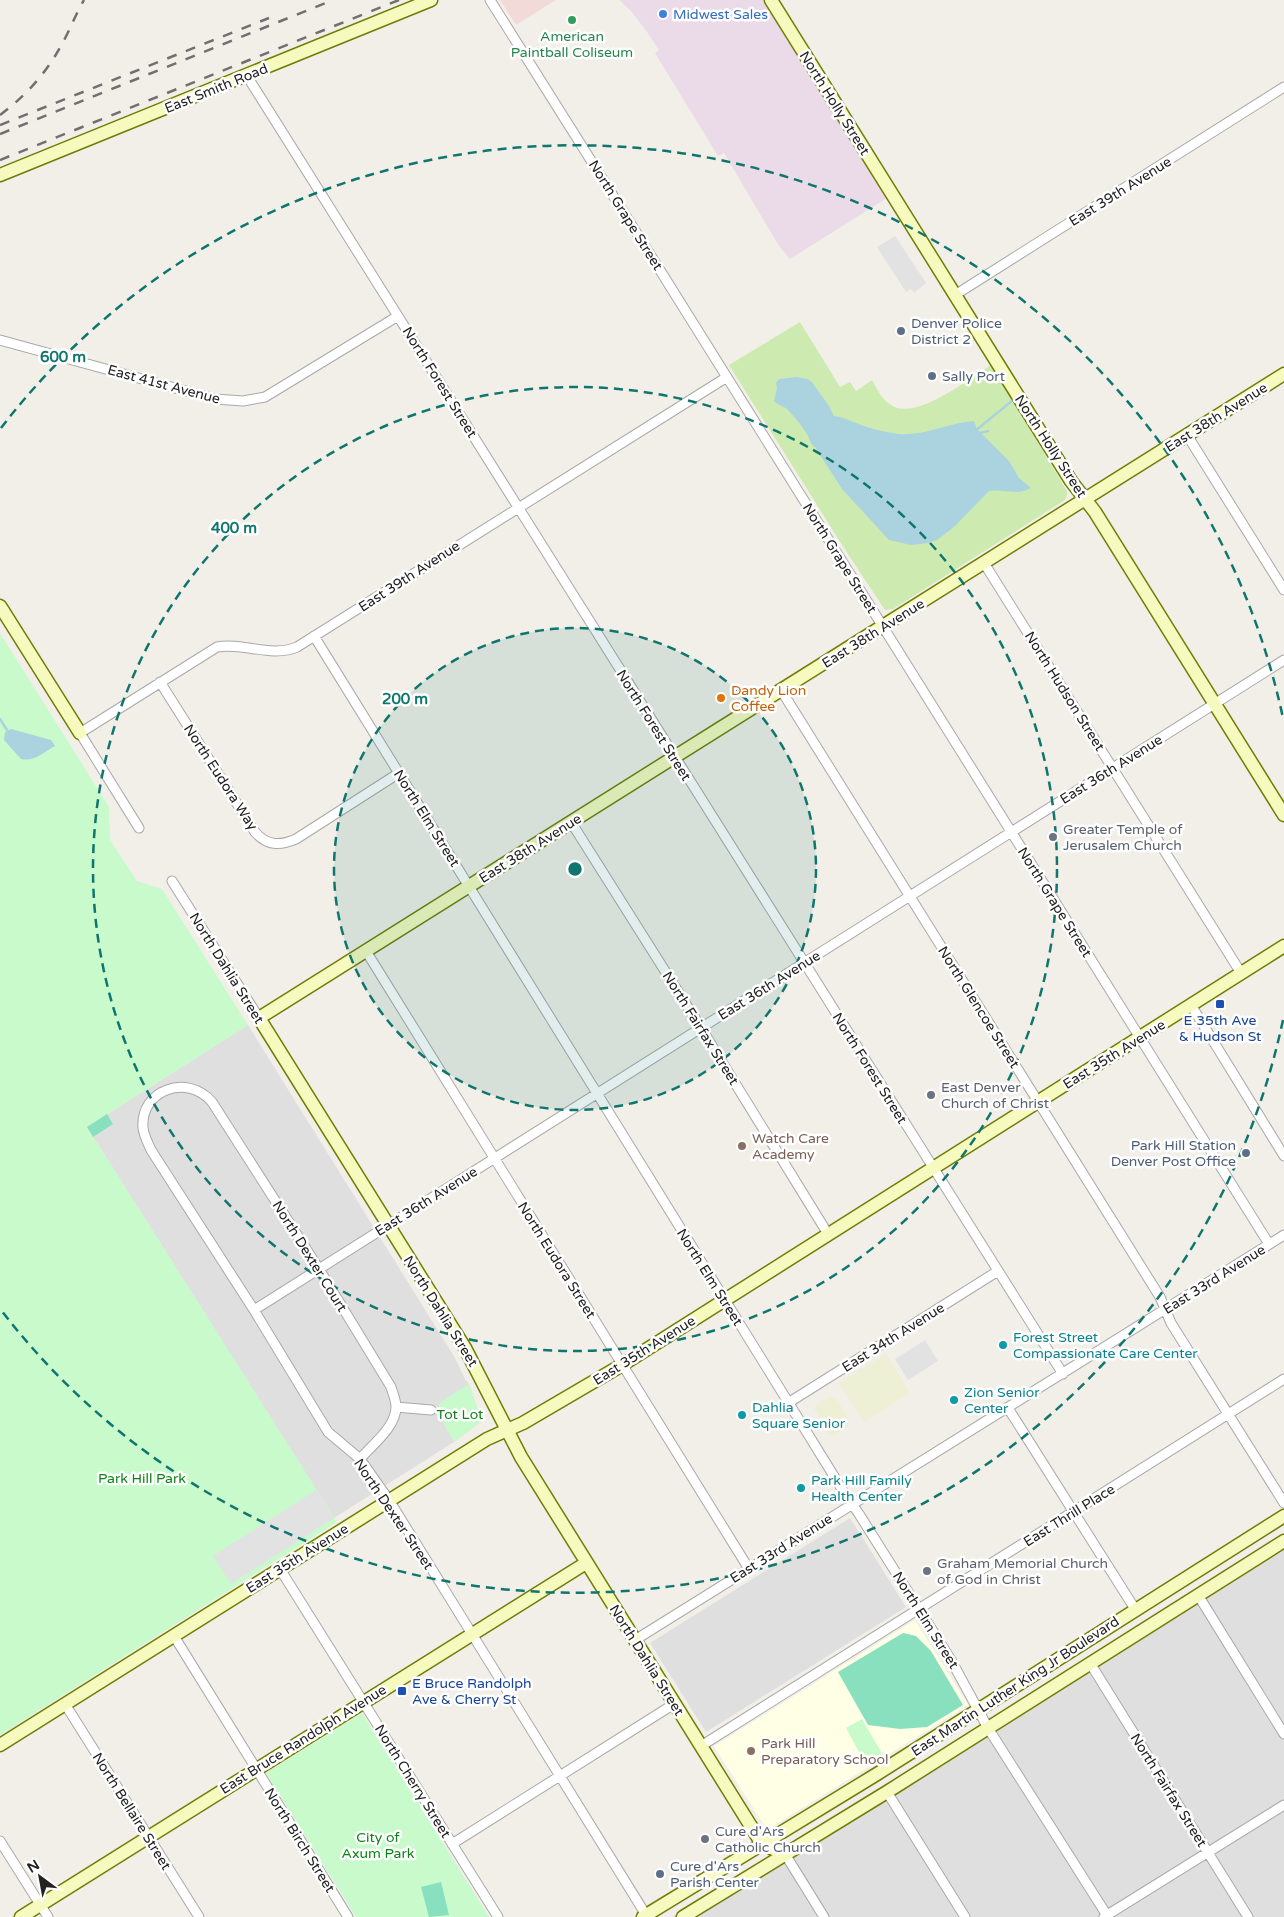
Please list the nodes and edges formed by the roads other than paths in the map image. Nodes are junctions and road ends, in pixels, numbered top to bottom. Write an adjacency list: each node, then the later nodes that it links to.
1 (431, 0): 4 (street, East Smith Road)
2 (490, 0): 11 (street, North Grape Street)
3 (771, 0): 7 (street, North Holly Street)
4 (247, 76): 6 (street, East Smith Road); 8 (street, North Forest Street)
5 (1284, 87): 7 (street, East 39th Avenue)
6 (0, 176)
7 (955, 295): 13 (street, North Holly Street)
8 (398, 316): 9 (street, East 41st Avenue); 14 (street, North Forest Street)
9 (0, 340)
10 (1284, 374): 12 (street, East 38th Avenue)
11 (727, 377): 14 (street, East 39th Avenue); 18 (street, North Grape Street)
12 (1188, 435): 13 (street, East 38th Avenue); 16 (street)
13 (1085, 500): 15 (street, East 38th Avenue); 23 (street, North Holly Street)
14 (519, 508): 19 (street, East 39th Avenue); 25 (street, North Forest Street)
15 (984, 562): 18 (street, East 38th Avenue); 26 (street, North Hudson Street)
16 (1284, 590)
17 (0, 606): 24 (street)
18 (883, 627): 22 (street, East 38th Avenue); 31 (street, North Grape Street)
19 (314, 636): 21 (street, East 39th Avenue); 27 (street, North Elm Street)
20 (1284, 660): 23 (street, East 36th Avenue)
21 (160, 682): 24 (street, East 39th Avenue); 27 (street, North Eudora Way)
22 (781, 690): 25 (street, East 38th Avenue); 34 (street, North Glencoe Street)
23 (1215, 704): 26 (street, East 36th Avenue); 28 (street, North Holly Street)
24 (80, 733): 30 (street)
25 (674, 758): 29 (street, East 38th Avenue); 37 (street, North Forest Street)
26 (1114, 768): 31 (street, East 36th Avenue); 38 (street, North Hudson Street)
27 (399, 773): 33 (street, North Elm Street)
28 (1284, 815)
29 (571, 822): 33 (street, East 38th Avenue); 41 (street, North Fairfax Street)
30 (139, 828)
31 (1011, 832): 34 (street, East 36th Avenue); 42 (street, North Grape Street)
32 (172, 881): 40 (street, North Dahlia Street)
33 (470, 886): 36 (street, East 38th Avenue); 44 (street, North Elm Street)
34 (910, 896): 37 (street, East 36th Avenue); 45 (street, North Glencoe Street)
35 (1284, 946): 38 (street, East 35th Avenue)
36 (366, 951): 40 (street, East 38th Avenue); 47 (street, North Eudora Street)
37 (804, 963): 41 (street, East 36th Avenue); 48 (street, North Forest Street)
38 (1241, 973): 39 (street, East 35th Avenue)
39 (1191, 1006): 42 (street, East 35th Avenue); 46 (street)
40 (259, 1018): 49 (street, North Dahlia Street)
41 (702, 1028): 44 (street, East 36th Avenue); 50 (street, North Fairfax Street)
42 (1140, 1038): 45 (street, East 35th Avenue); 52 (street, North Grape Street)
43 (162, 1093): 53 (street, North Dexter Court); 56 (street, North Dexter Street)
44 (597, 1094): 47 (street, East 36th Avenue); 55 (street, North Elm Street)
45 (1038, 1102): 48 (street, East 35th Avenue); 57 (street, North Glencoe Street)
46 (1284, 1156)
47 (495, 1158): 49 (street, East 36th Avenue); 58 (street, North Eudora Street)
48 (933, 1168): 50 (street, East 35th Avenue); 54 (street, North Forest Street)
49 (388, 1225): 53 (street, East 36th Avenue); 66 (street, North Dahlia Street)
50 (828, 1234): 55 (street, East 35th Avenue)
51 (1284, 1235): 52 (street, East 33rd Avenue)
52 (1269, 1244): 57 (street, East 33rd Avenue)
53 (319, 1268): 56 (street, East 36th Avenue); 62 (street, North Dexter Court)
54 (998, 1271): 59 (street, North Forest Street); 61 (street, East 34th Avenue)
55 (725, 1300): 58 (street, East 35th Avenue); 61 (street, North Elm Street)
56 (254, 1310): 67 (street, North Dexter Street)
57 (1165, 1310): 59 (street, East 33rd Avenue); 65 (street, North Glencoe Street)
58 (622, 1365): 66 (street, East 35th Avenue); 75 (street, North Eudora Street)
59 (1063, 1374): 63 (street, East 33rd Avenue)
60 (1284, 1379): 65 (street, East Thrill Place)
61 (788, 1402): 70 (street, North Elm Street)
62 (396, 1407): 64 (street); 67 (street)
63 (1008, 1408): 70 (street, East 33rd Avenue); 71 (street)
64 (430, 1410)
65 (1229, 1414): 69 (street, North Glencoe Street); 71 (street, East Thrill Place)
66 (507, 1430): 68 (street, East 35th Avenue); 74 (street, North Dahlia Street)
67 (360, 1459): 68 (street, North Dexter Street)
68 (389, 1500): 76 (street, East 35th Avenue); 80 (street, North Dexter Street)
69 (1284, 1503)
70 (852, 1504): 75 (street, East 33rd Avenue); 78 (street, North Elm Street)
71 (1073, 1512): 78 (street, East Thrill Place); 79 (street)
72 (1284, 1516): 79 (street, East Martin Luther King Jr Boulevard)
73 (1284, 1541): 77 (street, East Martin Luther King Jr Boulevard)
74 (586, 1563): 80 (street, East Bruce Randolph Avenue); 82 (street, North Dahlia Street)
75 (749, 1568): 82 (street, East 33rd Avenue)
76 (280, 1569): 81 (street, East 35th Avenue); 84 (street, North Cherry Street)
77 (1198, 1595): 83 (street, East Martin Luther King Jr Boulevard); 89 (street)
78 (919, 1609): 87 (street, North Elm Street); 91 (street, East Thrill Place)
79 (1135, 1609): 87 (street, East Martin Luther King Jr Boulevard)
80 (471, 1634): 84 (street, East Bruce Randolph Avenue); 93 (street, North Dexter Street)
81 (174, 1636): 85 (street, East 35th Avenue); 92 (street, North Birch Street)
82 (635, 1640): 86 (street, North Dahlia Street)
83 (1090, 1663): 88 (street, East Martin Luther King Jr Boulevard); 100 (street, North Fairfax Street)
84 (363, 1702): 92 (street, East Bruce Randolph Avenue); 98 (street, North Cherry Street)
85 (65, 1704): 90 (street, East 35th Avenue); 96 (street, North Bellaire Street)
86 (674, 1704): 91 (street, North Dahlia Street); 93 (street)
87 (979, 1709): 88 (street, North Elm Street); 99 (street, East Martin Luther King Jr Boulevard)
88 (988, 1728): 94 (street, East Martin Luther King Jr Boulevard); 105 (street, North Elm Street)
89 (1284, 1734)
90 (0, 1745)
91 (703, 1750): 99 (street, North Dahlia Street)
92 (256, 1769): 96 (street, East Bruce Randolph Avenue); 109 (street, North Birch Street)
93 (559, 1776): 98 (street); 103 (street, North Dexter Street)
94 (886, 1792): 101 (street, East Martin Luther King Jr Boulevard); 112 (street)
95 (1284, 1804): 100 (street)
96 (149, 1837): 102 (street, East Bruce Randolph Avenue); 108 (street, North Bellaire Street)
97 (0, 1841): 102 (street)
98 (452, 1844): 110 (street, North Cherry Street)
99 (762, 1844): 101 (street); 103 (street, East Martin Luther King Jr Boulevard)
100 (1208, 1852): 105 (street); 113 (street, North Fairfax Street)
101 (785, 1854): 104 (street, East Martin Luther King Jr Boulevard); 111 (street)
102 (40, 1905): 106 (street, East Bruce Randolph Avenue); 107 (street)
103 (645, 1916)
104 (687, 1916)
105 (1106, 1916)
106 (21, 1917)
107 (48, 1917)
108 (199, 1917)
109 (348, 1917)
110 (498, 1917)
111 (824, 1917)
112 (965, 1917)
113 (1248, 1917)

